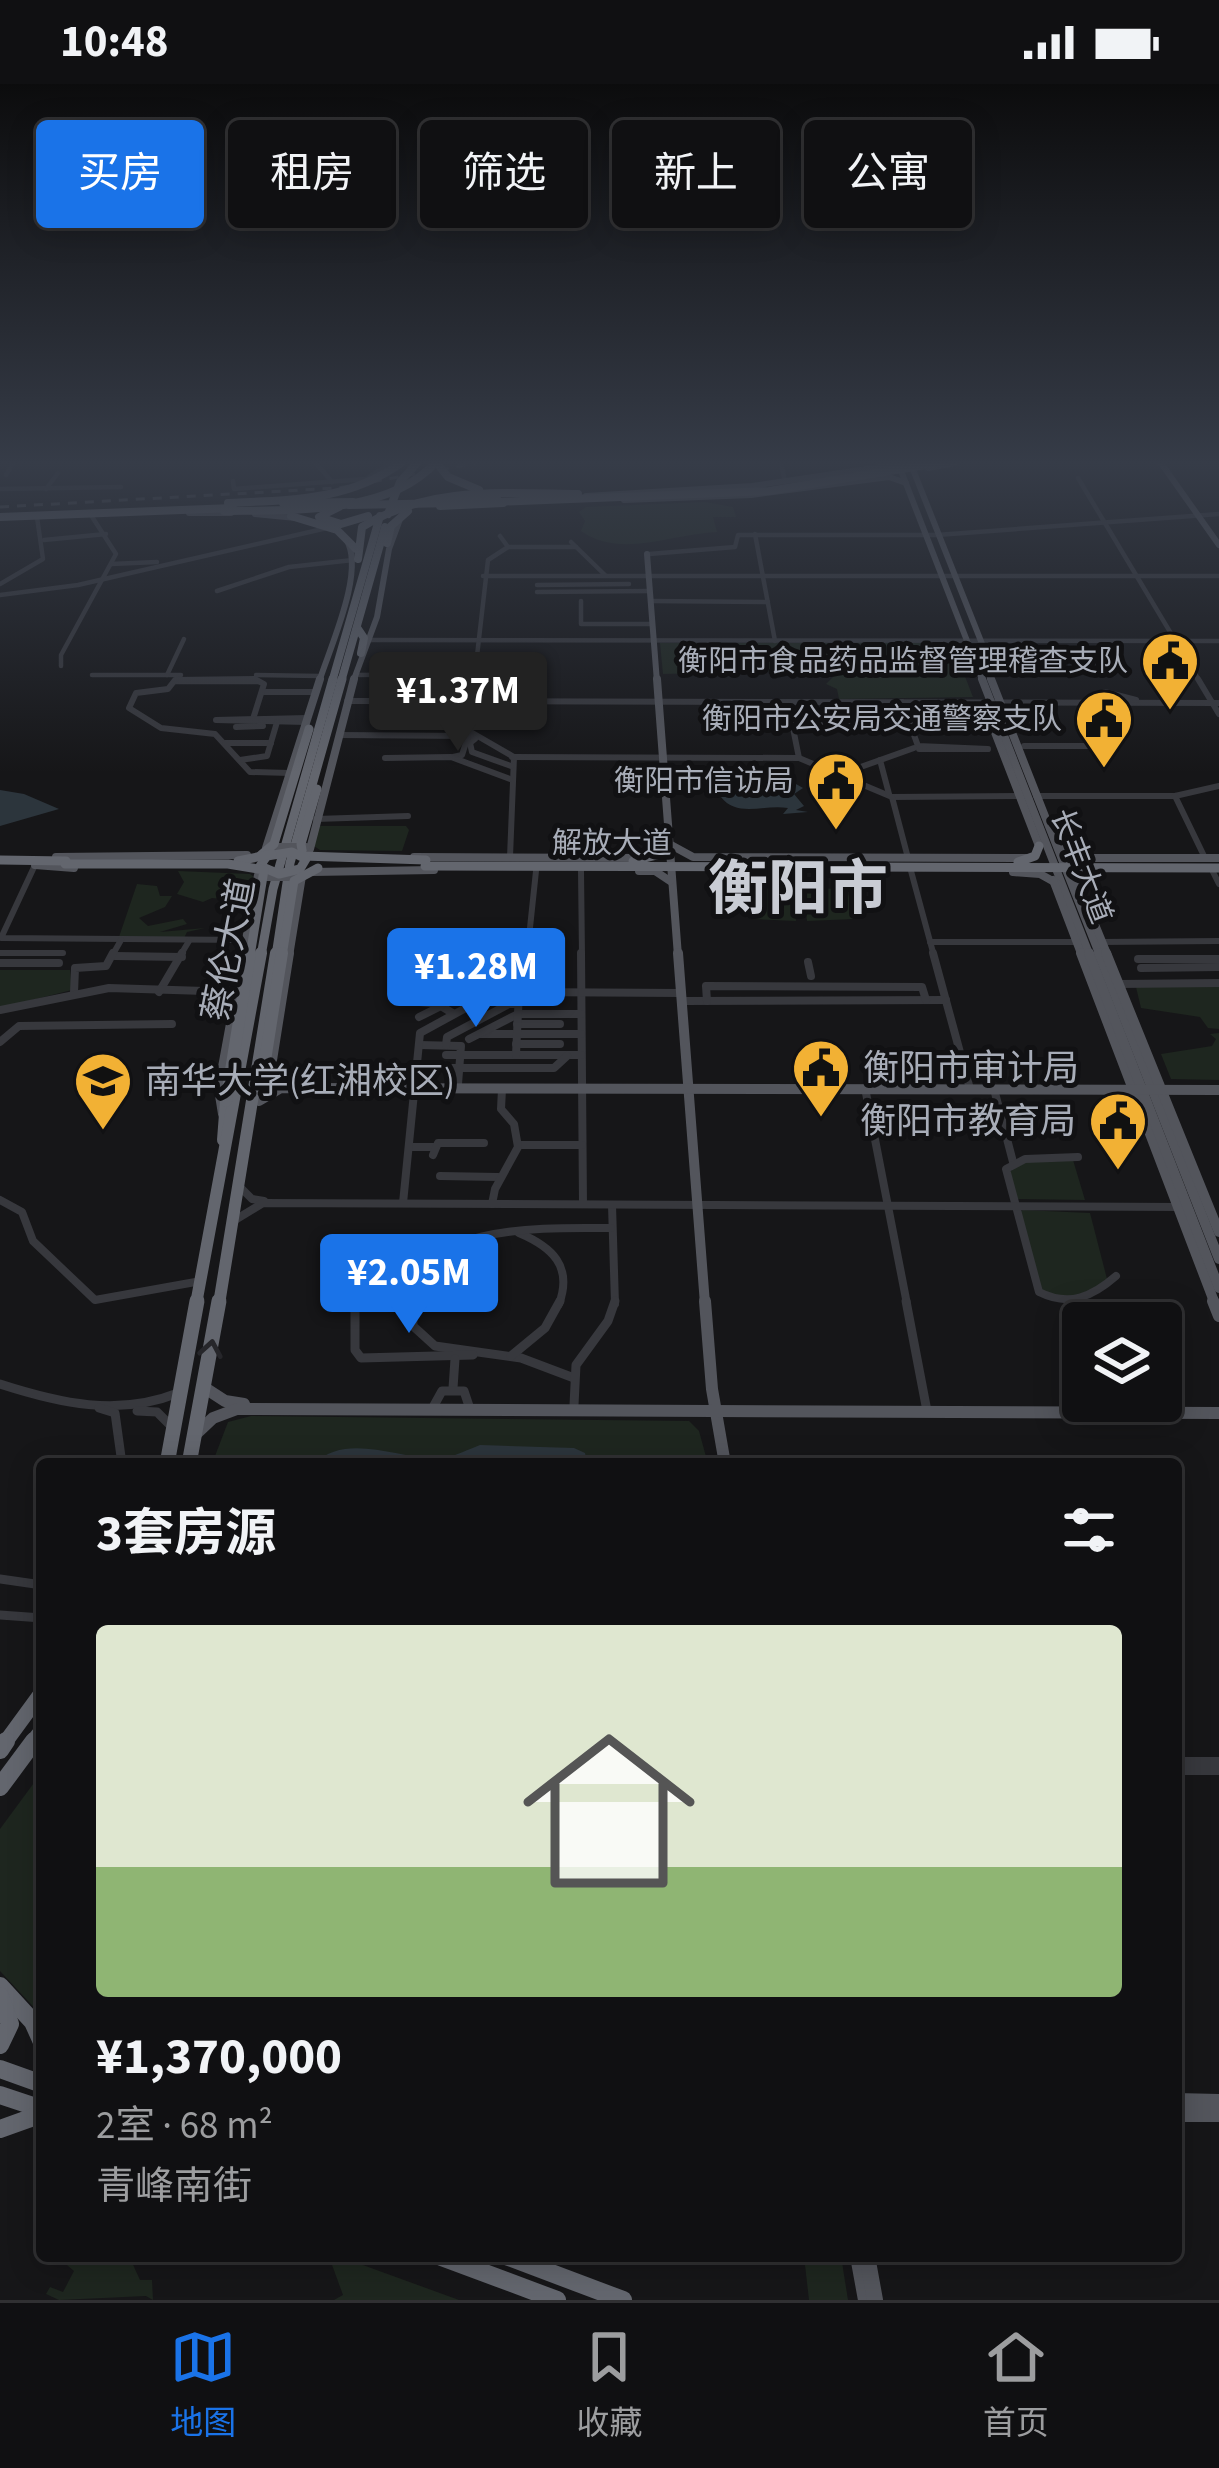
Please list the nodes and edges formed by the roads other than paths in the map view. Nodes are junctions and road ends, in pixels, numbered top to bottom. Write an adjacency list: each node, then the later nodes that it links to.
1 (30, 566): 25 (street)
2 (109, 566): 24 (street)
3 (156, 566): 24 (street)
4 (295, 566): 29 (street)
5 (354, 566): 47 (main road)
6 (355, 566): 33 (highway)
7 (365, 566): 33 (highway, 蔡伦大道)
8 (374, 566): 35 (highway, 蔡伦大道)
9 (380, 566): 35 (highway)
10 (385, 566): 31 (main road)
11 (487, 566): 17 (street)
12 (596, 566): 18 (street)
13 (650, 566): 19 (main road)
14 (761, 566): 20 (street)
15 (942, 566): 21 (main road, 长丰大道)
16 (1131, 566): 22 (street)
17 (485, 576): 18 (street); 28 (street); 41 (street)
18 (605, 576): 19 (street); 28 (street)
19 (650, 576): 20 (street); 32 (main road)
20 (763, 576): 21 (street); 34 (street)
21 (946, 576): 22 (street); 44 (main road, 长丰大道)
22 (1137, 577): 23 (street); 45 (street)
23 (1219, 577)
24 (101, 580): 30 (street); 48 (street)
25 (0, 584)
26 (629, 584): 28 (street)
27 (537, 589): 28 (street)
28 (579, 590): 32 (street); 36 (street)
29 (217, 591)
30 (0, 594)
31 (379, 598): 35 (highway); 37 (main road)
32 (651, 598): 34 (street); 36 (main road); 42 (main road)
33 (352, 601): 47 (highway, 蔡伦大道)
34 (768, 602): 43 (street)
35 (366, 603): 38 (highway, 蔡伦大道)
36 (652, 624): 42 (main road)
37 (375, 625): 38 (highway); 40 (main road)
38 (358, 627): 49 (highway); 212 (highway, 蔡伦大道)
39 (184, 639): 52 (street)
40 (370, 639): 41 (street); 49 (main road)
41 (478, 640): 42 (street); 50 (street)
42 (654, 640): 43 (street); 58 (main road)
43 (775, 640): 44 (street)
44 (971, 640): 45 (street); 59 (main road, 长丰大道)
45 (1176, 641): 46 (street); 60 (street)
46 (1219, 641)
47 (329, 656): 52 (street); 53 (main road); 66 (highway); 208 (highway, 蔡伦大道)
48 (62, 666)
49 (355, 666): 50 (street); 56 (highway)
50 (474, 674): 57 (street)
51 (92, 675): 52 (street)
52 (167, 675)
53 (316, 692): 54 (street); 66 (main road)
54 (261, 693): 55 (street); 64 (street); 71 (street)
55 (249, 694)
56 (344, 701): 57 (street); 70 (highway)
57 (471, 701): 58 (street); 72 (street)
58 (659, 701): 59 (street); 62 (street); 80 (main road)
59 (995, 701): 60 (street); 60 (street); 62 (street); 75 (main road, 长丰大道); 91 (main road, 长丰大道)
60 (1216, 702): 63 (street)
61 (788, 703): 67 (street)
62 (904, 703): 68 (street)
63 (1219, 714)
64 (253, 718): 65 (street); 69 (street)
65 (277, 720): 66 (street); 69 (street); 74 (street)
66 (308, 723): 85 (main road); 97 (highway, bridge)
67 (793, 723): 68 (street); 81 (street)
68 (910, 723): 77 (street)
69 (240, 724): 71 (street)
70 (335, 735): 72 (street); 89 (highway)
71 (219, 736): 73 (street)
72 (471, 737): 78 (street); 83 (street); 83 (street)
73 (225, 743): 74 (street); 82 (street)
74 (271, 743): 82 (street)
75 (1020, 746): 76 (street); 91 (main road, 长丰大道)
76 (1092, 746)
77 (917, 748): 77 (street); 84 (street)
78 (452, 757): 79 (street); 87 (street)
79 (385, 758)
80 (663, 758): 81 (street); 83 (street); 95 (main road)
81 (799, 758): 86 (street)
82 (239, 760): 85 (street)
83 (512, 760): 87 (street); 98 (street)
84 (880, 760): 86 (street); 90 (street)
85 (290, 773): 97 (main road)
86 (839, 775): 90 (street)
87 (510, 779): 98 (street)
88 (1219, 786): 92 (street)
89 (319, 787): 94 (main road); 102 (highway, bridge)
90 (891, 796): 91 (street); 107 (street)
91 (1032, 796): 92 (street); 96 (main road); 108 (main road, 长丰大道); 108 (main road); 108 (main road, 长丰大道)
92 (1175, 796): 109 (street)
93 (408, 815): 94 (street)
94 (316, 819): 102 (main road)
95 (669, 844): 103 (main road); 105 (highway); 106 (main road)
96 (1039, 846): 99 (highway)
97 (268, 849): 101 (main road); 102 (highway, bridge); 116 (highway, bridge); 116 (highway, bridge)
98 (508, 858): 102 (main road); 104 (highway, 解放大道); 105 (highway, 解放大道)
99 (1024, 860): 107 (highway, 解放大道); 108 (highway, 解放大道)
100 (0, 862): 101 (highway)
101 (38, 862): 116 (main road); 116 (highway, bridge); 124 (street)
102 (307, 862): 104 (highway, 解放大道, bridge); 113 (main road); 116 (highway, bridge); 187 (highway, bridge)
103 (775, 862): 106 (highway, 解放大道); 107 (highway, 解放大道); 110 (highway, 解放大道); 114 (highway, 解放大道)
104 (426, 863): 113 (highway, 解放大道)
105 (643, 863): 106 (highway, 解放大道); 118 (main road); 119 (main road)
106 (671, 864): 110 (highway, 解放大道); 113 (highway, 解放大道); 119 (main road)
107 (909, 864): 108 (main road); 112 (highway); 114 (main road); 129 (street)
108 (1059, 865): 109 (highway, 解放大道); 111 (highway, 解放大道); 111 (main road); 112 (highway, 解放大道); 123 (main road, 长丰大道); 130 (main road)
109 (1214, 865): 111 (main road); 111 (highway, 解放大道); 121 (street)
110 (709, 866): 115 (highway)
111 (1094, 866): 120 (highway)
112 (895, 867): 114 (highway, 解放大道)
113 (536, 868): 117 (highway); 144 (street)
114 (800, 869): 115 (main road)
115 (692, 870): 119 (highway)
116 (255, 871): 126 (main road); 202 (highway, bridge)
117 (553, 871): 118 (main road)
118 (581, 871): 157 (street)
119 (672, 881): 159 (main road)
120 (1078, 883): 122 (main road)
121 (1219, 884)
122 (1085, 899): 123 (main road); 130 (main road)
123 (1084, 916): 130 (main road, 长丰大道)
124 (1, 938): 125 (street)
125 (121, 940): 127 (street); 134 (street)
126 (246, 940): 127 (street); 152 (main road)
127 (189, 941): 135 (street)
128 (1219, 941): 131 (street)
129 (930, 942): 130 (street); 163 (street)
130 (1089, 942): 131 (street); 150 (main road); 150 (main road, 长丰大道); 173 (main road)
131 (1168, 942): 136 (street)
132 (0, 953): 133 (street)
133 (63, 953)
134 (115, 956): 135 (street); 158 (street)
135 (182, 957): 151 (street)
136 (1177, 959): 140 (street); 140 (street)
137 (808, 962): 145 (street)
138 (0, 963): 139 (street)
139 (59, 963)
140 (1199, 966): 141 (street); 141 (street); 148 (street)
141 (1219, 966)
142 (450, 969): 143 (street)
143 (488, 969): 144 (street); 147 (street)
144 (524, 969): 156 (street)
145 (811, 976)
146 (447, 980): 147 (street)
147 (485, 982): 154 (street); 155 (street)
148 (1215, 983): 150 (street)
149 (807, 986): 160 (street); 161 (street); 162 (street)
150 (1117, 990): 173 (main road); 194 (main road)
151 (159, 992): 152 (street); 158 (street)
152 (237, 992): 202 (main road)
153 (427, 992): 154 (street)
154 (465, 992): 165 (street)
155 (495, 992): 156 (street); 167 (street)
156 (519, 992): 157 (street); 171 (street)
157 (581, 992): 159 (street); 168 (street)
158 (74, 994): 166 (street)
159 (681, 995): 160 (street); 191 (main road)
160 (707, 1000): 161 (street)
161 (809, 1000): 162 (street)
162 (926, 1000): 163 (street)
163 (946, 1000): 193 (street)
164 (418, 1001): 165 (street)
165 (442, 1005): 167 (street); 169 (street)
166 (0, 1010)
167 (454, 1014): 179 (street)
168 (581, 1014): 171 (street); 175 (street)
169 (419, 1017)
170 (172, 1024): 176 (street)
171 (517, 1024): 172 (street); 174 (street); 174 (street); 175 (street); 178 (street); 180 (street); 182 (street)
172 (560, 1024)
173 (1117, 1032): 194 (main road); 194 (main road)
174 (479, 1034): 177 (street)
175 (581, 1034): 184 (street)
176 (0, 1038)
177 (469, 1039)
178 (560, 1044)
179 (419, 1045): 180 (street); 189 (street)
180 (446, 1050): 181 (street)
181 (460, 1054): 182 (street); 186 (street)
182 (516, 1055): 183 (street)
183 (568, 1055): 184 (street); 186 (street)
184 (581, 1055): 190 (street)
185 (444, 1068): 186 (street)
186 (459, 1068): 188 (street)
187 (266, 1076): 189 (main road); 200 (highway)
188 (458, 1084): 189 (main road); 190 (main road)
189 (415, 1086): 195 (main road); 200 (main road); 206 (street)
190 (581, 1087): 191 (main road); 195 (main road); 205 (street)
191 (687, 1087): 192 (main road); 218 (main road)
192 (865, 1087): 193 (main road); 219 (street)
193 (969, 1087): 196 (main road); 199 (main road)
194 (1145, 1087): 196 (main road); 196 (main road); 197 (main road); 201 (main road); 221 (main road); 221 (main road); 221 (main road)
195 (502, 1088): 204 (street)
196 (1117, 1088): 199 (main road)
197 (1178, 1088): 198 (main road); 201 (main road)
198 (1219, 1088)
199 (994, 1089): 209 (street)
200 (259, 1100): 212 (highway)
201 (1168, 1104): 221 (main road)
202 (225, 1107): 208 (highway)
203 (484, 1143): 206 (street)
204 (520, 1144): 205 (street); 211 (street)
205 (582, 1144): 216 (street)
206 (409, 1147): 214 (street)
207 (1078, 1157): 209 (street)
208 (225, 1159): 229 (highway, 蔡伦大道)
209 (1013, 1162): 220 (street)
210 (440, 1176): 211 (street)
211 (500, 1177): 215 (street)
212 (241, 1180): 214 (street); 222 (highway, 蔡伦大道)
213 (0, 1200): 229 (street)
214 (403, 1202): 215 (street); 222 (street)
215 (493, 1203): 216 (street)
216 (583, 1203): 217 (street); 218 (street)
217 (613, 1204): 218 (street); 223 (street)
218 (696, 1204): 219 (street); 245 (main road)
219 (888, 1204): 220 (street); 246 (street)
220 (1014, 1205): 221 (street); 228 (street)
221 (1198, 1208): 225 (main road); 226 (main road); 227 (main road)
222 (234, 1221): 238 (highway, 蔡伦大道, one-way to 222)
223 (611, 1228): 224 (street); 236 (street)
224 (506, 1230): 233 (street); 234 (street)
225 (1202, 1245): 227 (main road); 230 (main road)
226 (1219, 1258)
227 (1198, 1261): 232 (main road)
228 (1117, 1276)
229 (203, 1281): 240 (highway, 蔡伦大道)
230 (1219, 1288)
231 (355, 1310): 235 (street)
232 (1219, 1316)
233 (474, 1355): 234 (street); 235 (street)
234 (511, 1356): 236 (street)
235 (455, 1359): 239 (street)
236 (574, 1378): 241 (street)
237 (0, 1386): 240 (street); 242 (street)
238 (205, 1388): 243 (main road); 249 (highway, 蔡伦大道)
239 (453, 1388): 243 (street); 244 (street)
240 (184, 1390): 248 (highway, 蔡伦大道)
241 (574, 1405): 244 (main road); 245 (main road)
242 (97, 1407): 248 (street); 250 (street)
243 (433, 1407): 244 (main road); 249 (main road)
244 (470, 1407): 245 (main road)
245 (713, 1407): 246 (main road); 253 (main road)
246 (927, 1408): 247 (main road)
247 (1219, 1410)
248 (176, 1433): 251 (highway, 蔡伦大道)
249 (196, 1434): 252 (highway, 蔡伦大道)
250 (121, 1458)
251 (169, 1458)
252 (190, 1458)
253 (722, 1458)
254 (0, 1579): 255 (street)
255 (36, 1584)
256 (0, 1615): 257 (street)
257 (36, 1618)
258 (36, 1700): 260 (highway)
259 (36, 1738): 263 (highway)
260 (0, 1750)
261 (1182, 1766): 262 (street)
262 (1219, 1766)
263 (0, 1787)
264 (0, 1986): 266 (highway)
265 (0, 1996): 267 (highway)
266 (36, 2029)
267 (0, 2045)
268 (0, 2069): 269 (highway)
269 (36, 2082)
270 (0, 2095): 273 (highway)
271 (1182, 2102): 272 (main road)
272 (1219, 2102)
273 (36, 2110)
274 (36, 2114): 277 (highway)
275 (1182, 2114): 276 (main road)
276 (1219, 2114)
277 (0, 2129)
278 (455, 2262): 282 (highway)
279 (522, 2262): 283 (highway)
280 (859, 2262): 284 (main road)
281 (868, 2262): 285 (main road)
282 (557, 2300)
283 (623, 2300)
284 (866, 2300)
285 (875, 2300)

